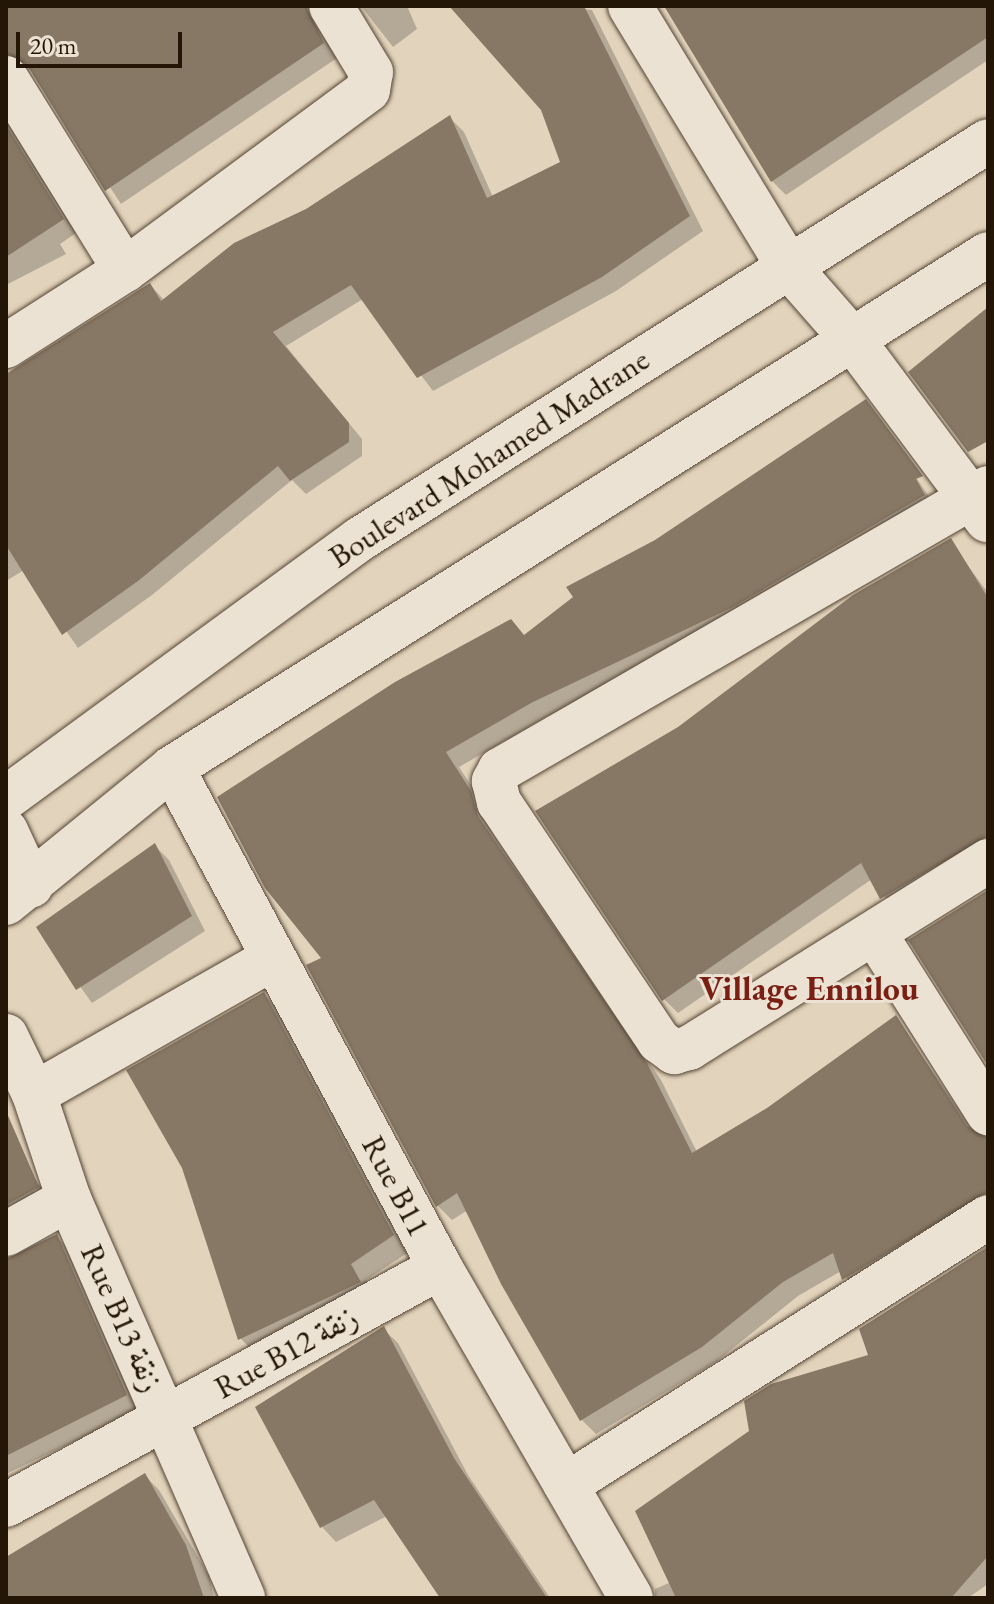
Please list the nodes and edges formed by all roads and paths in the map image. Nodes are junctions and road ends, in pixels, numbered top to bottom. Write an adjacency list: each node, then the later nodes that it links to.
1 (331, 6): 7 (street)
2 (630, 6): 6 (street)
3 (6, 78): 7 (street)
4 (988, 141): 6 (street, Boulevard Mohamed Madrane)
5 (988, 254): 8 (street)
6 (788, 266): 8 (street); 12 (street, Boulevard Mohamed Madrane)
7 (125, 270): 9 (street)
8 (852, 339): 10 (street); 11 (street)
9 (6, 346)
10 (983, 502): 16 (street)
11 (172, 768): 15 (street); 17 (street, Rue B11)
12 (6, 798)
13 (6, 831): 15 (street)
14 (988, 861): 16 (street)
15 (18, 894)
16 (875, 934): 20 (street)
17 (273, 958): 19 (street); 24 (street, Rue B11)
18 (6, 1036): 19 (street, Rue B13 زنقة)
19 (34, 1094): 21 (street, Rue B13 زنقة)
20 (988, 1113)
21 (69, 1199): 23 (street); 25 (street, Rue B13 زنقة)
22 (988, 1217): 26 (street)
23 (6, 1234)
24 (440, 1267): 25 (street, Rue B12 زنقة); 26 (street, Rue B11)
25 (167, 1418): 27 (street, Rue B12 زنقة); 29 (street, Rue B13 زنقة)
26 (566, 1485): 28 (street, Rue B11)
27 (6, 1505)
28 (616, 1593)
29 (243, 1598)

